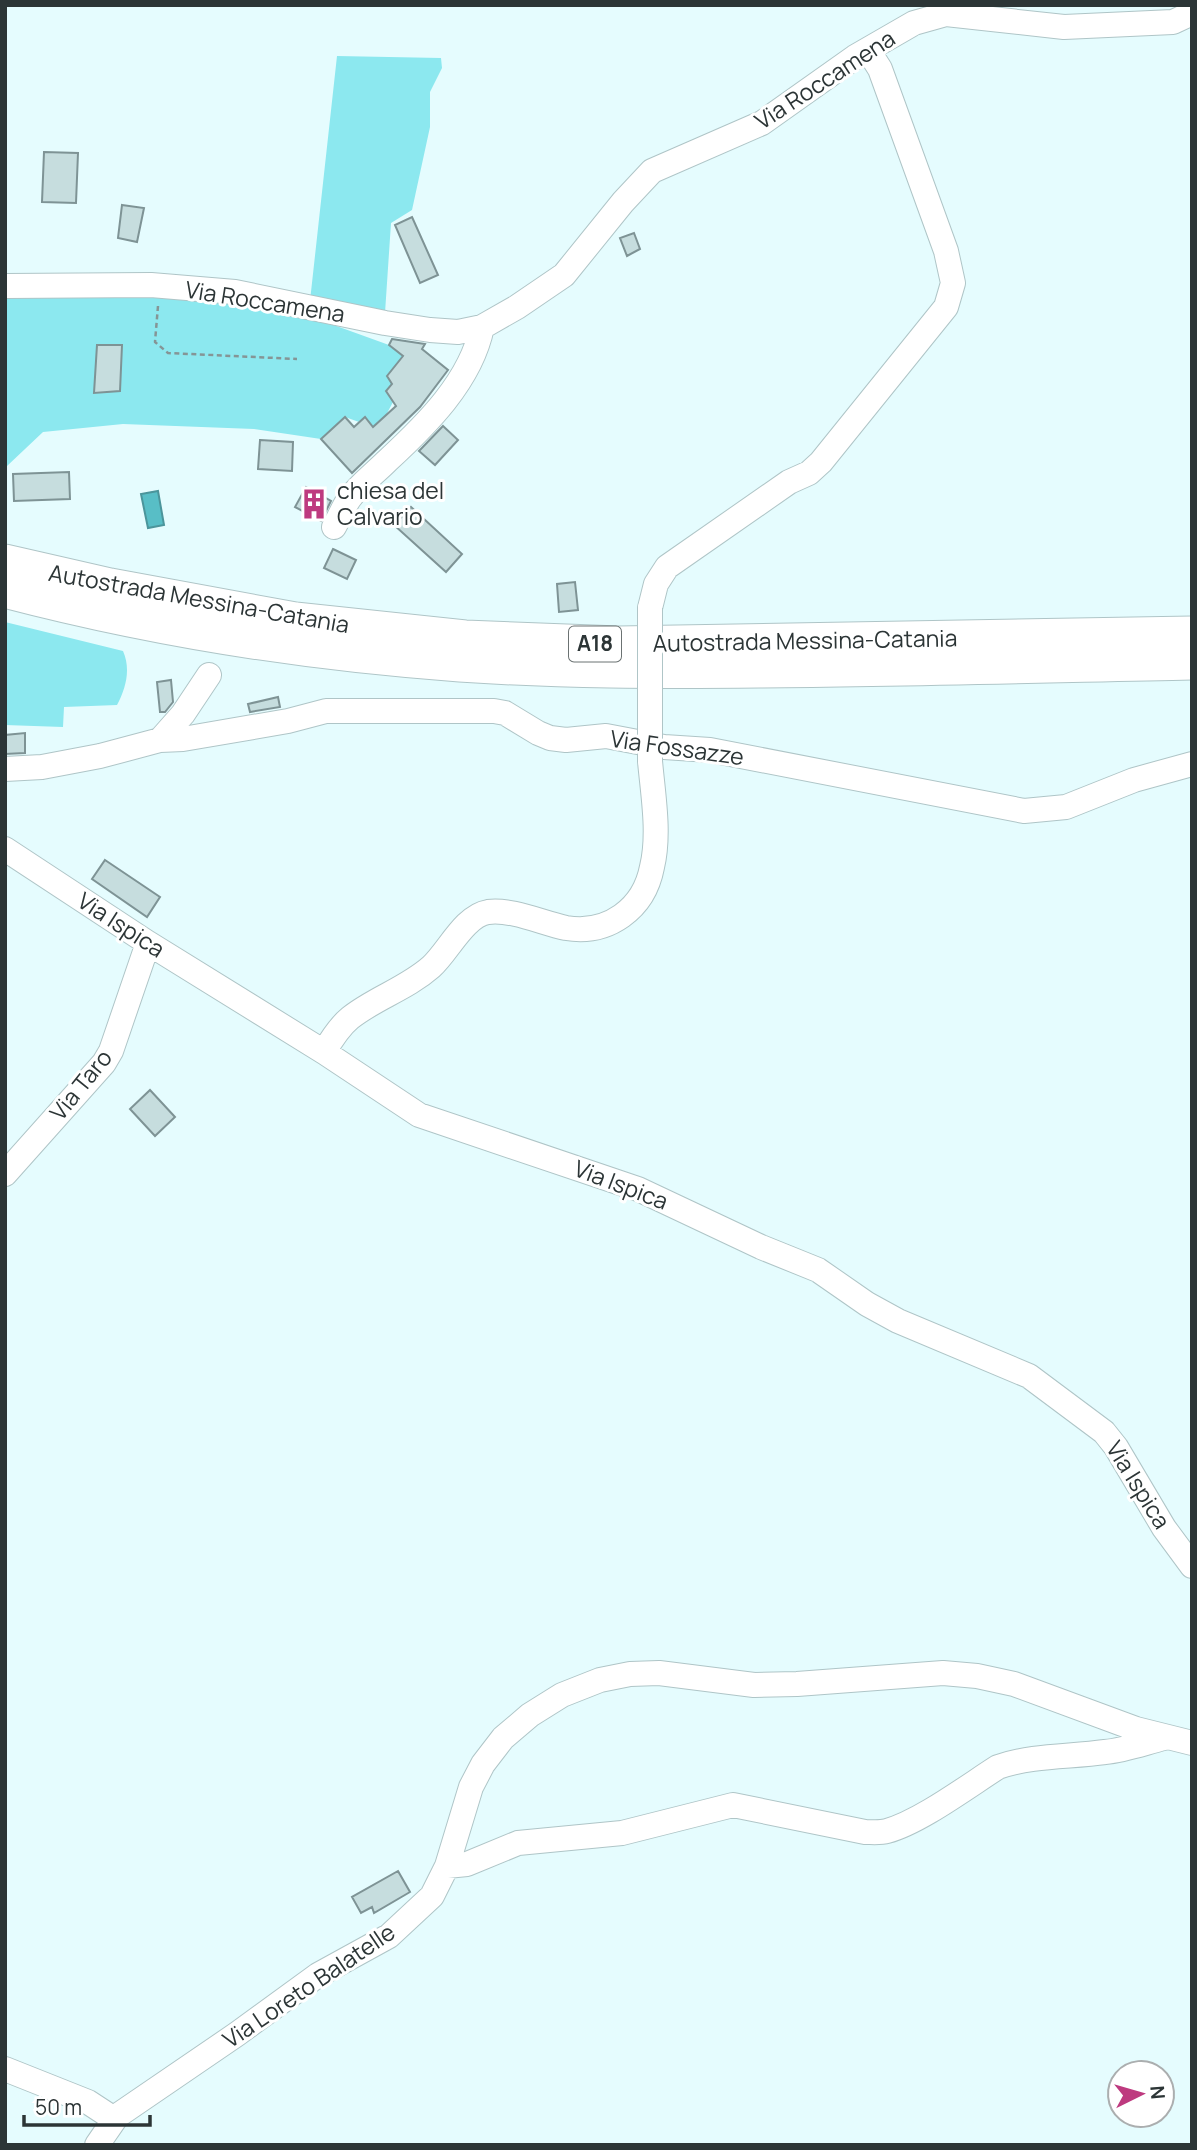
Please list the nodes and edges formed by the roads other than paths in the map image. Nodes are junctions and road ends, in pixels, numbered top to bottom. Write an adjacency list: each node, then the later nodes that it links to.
1 (1192, 13): 2 (street, Via Roccamena)
2 (868, 50): 4 (street, Via Roccamena); 16 (street, bridge)
3 (5, 286): 4 (street, Via Roccamena)
4 (482, 327): 5 (street)
5 (334, 527)
6 (5, 562): 8 (highway, Autostrada Messina-Catania / A18)
7 (5, 590): 9 (highway, Autostrada Messina-Catania / A18)
8 (1192, 634)
9 (1192, 662)
10 (209, 675): 11 (street)
11 (160, 740): 12 (street, Via Fossazze); 13 (street)
12 (1192, 764)
13 (5, 768)
14 (5, 849): 15 (street, Via Ispica)
15 (148, 943): 16 (street, Via Ispica); 17 (street, Via Taro)
16 (324, 1052): 18 (street, Via Ispica)
17 (5, 1174)
18 (1192, 1566)
19 (1118, 1722): 21 (street, Via Loreto Balatelle); 23 (street); 24 (street, Via Loreto Balatelle)
20 (1192, 1732): 21 (street)
21 (1158, 1735): 22 (street); 23 (street)
22 (1192, 1743)
23 (1107, 1752): 24 (street)
24 (447, 1866): 26 (street, Via Loreto Balatelle)
25 (5, 2069): 26 (street)
26 (108, 2136)

